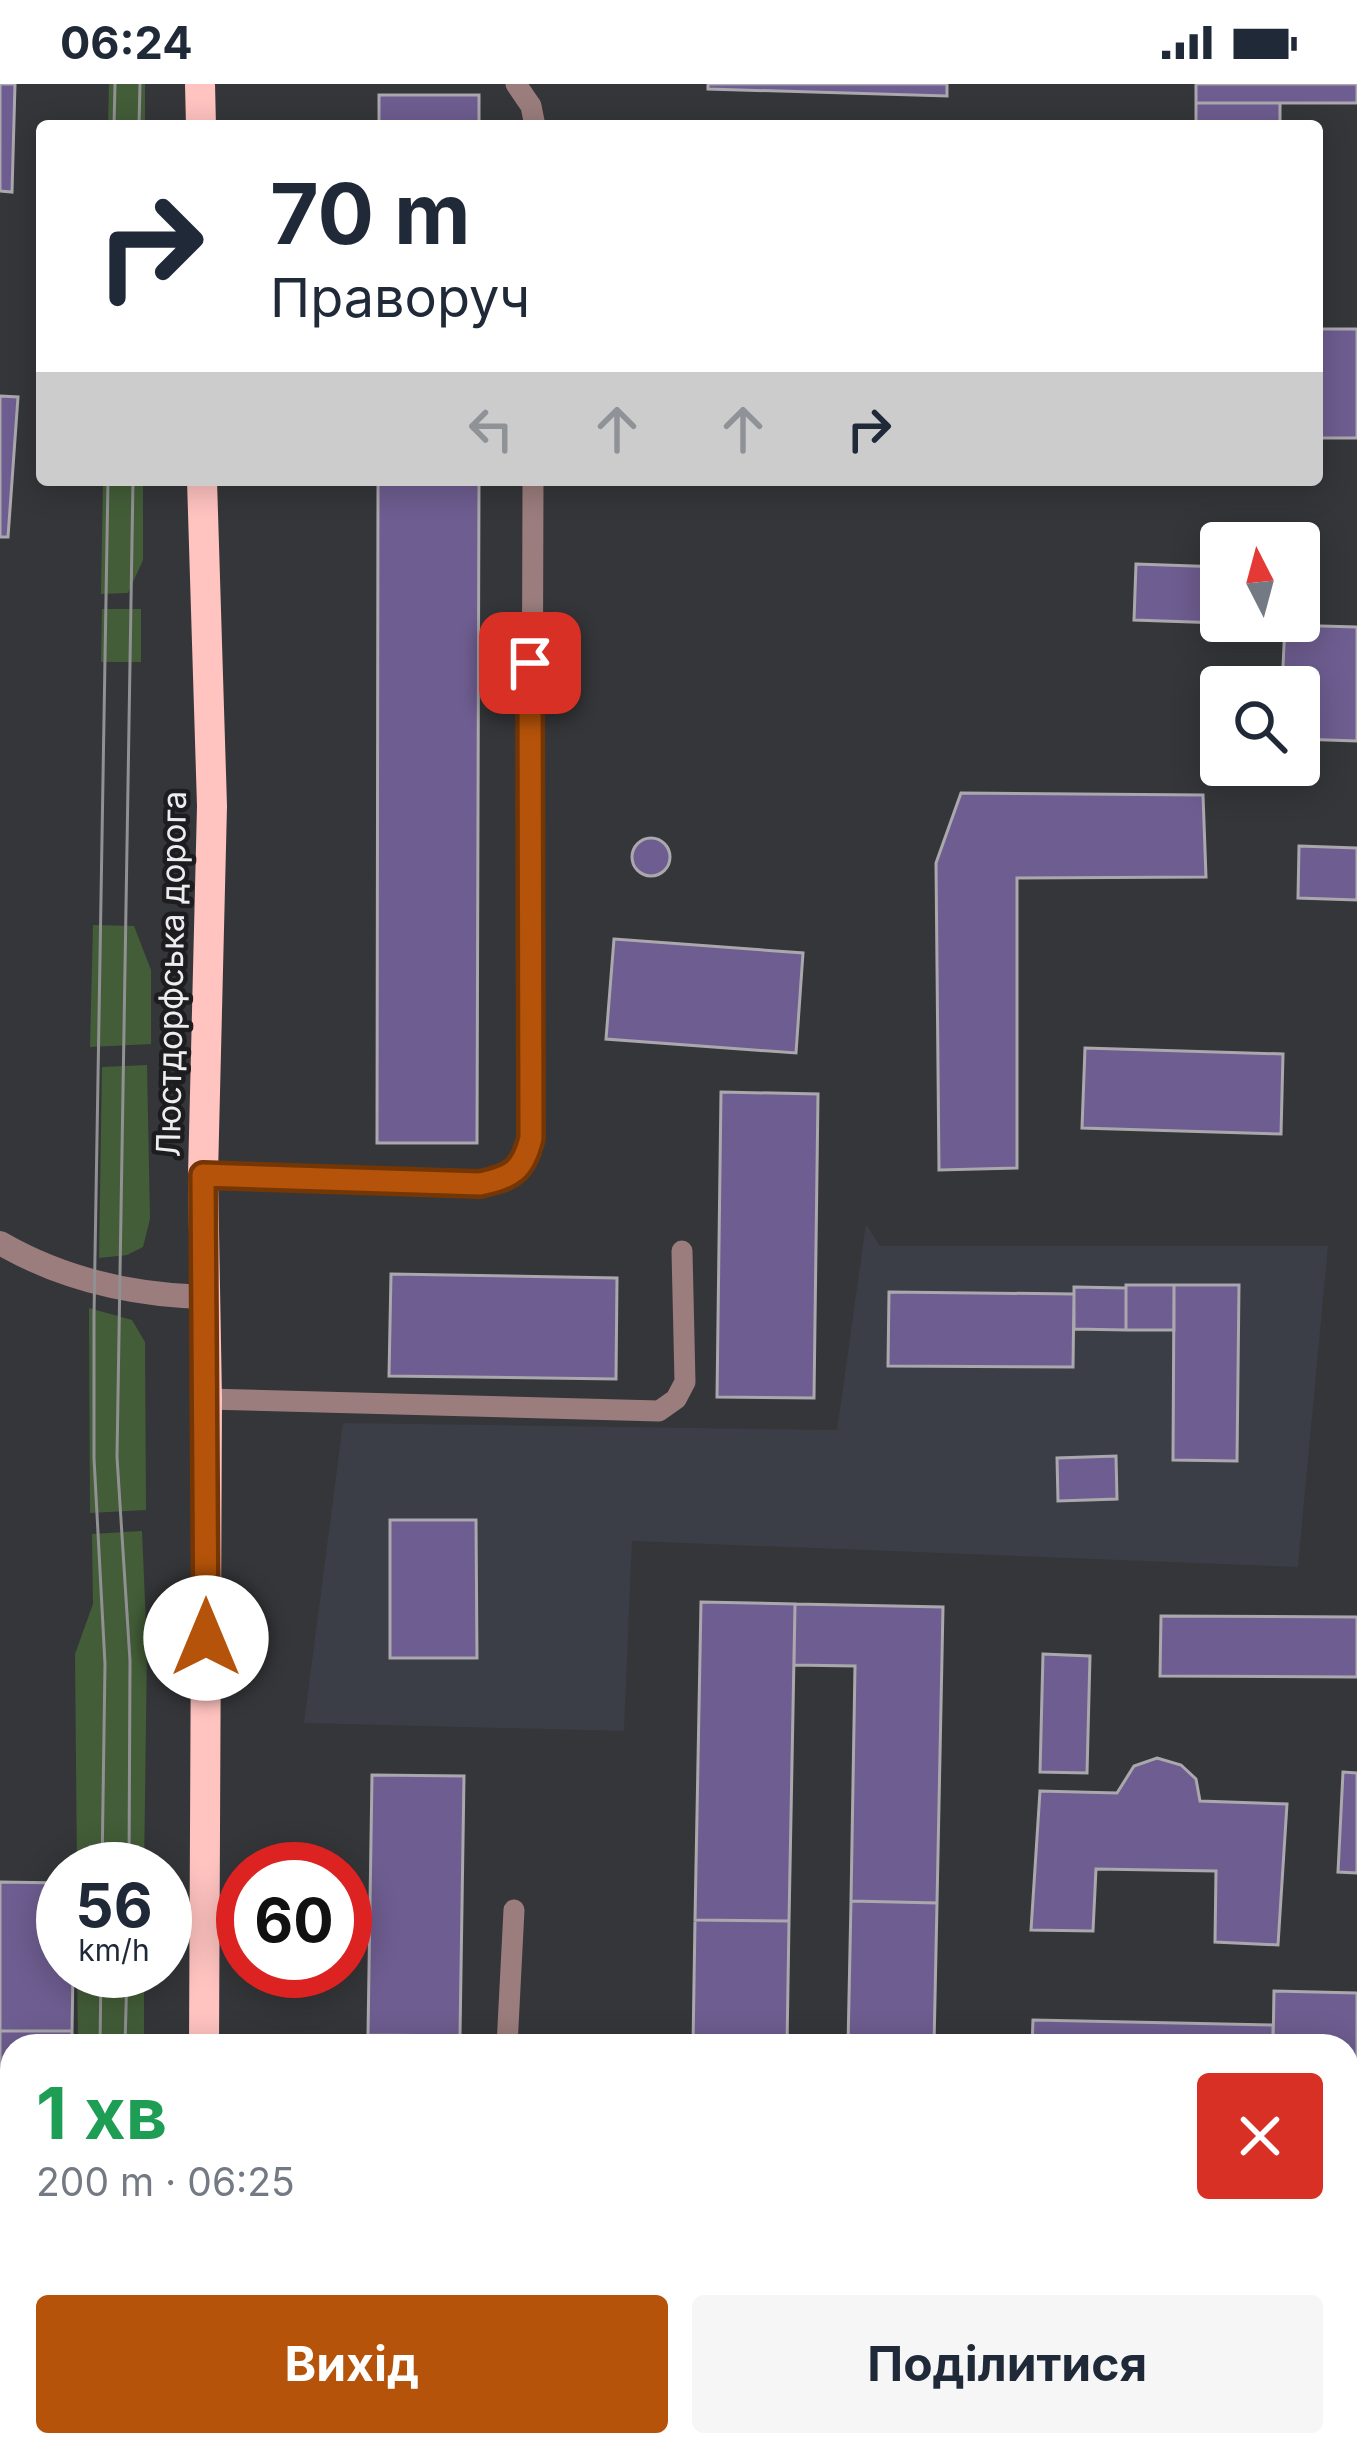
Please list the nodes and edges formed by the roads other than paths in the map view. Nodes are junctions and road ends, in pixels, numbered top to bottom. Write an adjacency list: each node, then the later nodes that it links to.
1 (200, 84): 3 (main road)
2 (516, 84): 4 (lane)
3 (200, 120)
4 (534, 120)
5 (202, 486): 7 (main road, Люстдорфська дорога)
6 (533, 486): 7 (lane)
7 (203, 1175): 10 (main road, Люстдорфська дорога)
8 (0, 1243): 10 (street)
9 (682, 1251): 11 (lane)
10 (204, 1297): 11 (main road, Люстдорфська дорога)
11 (207, 1399): 13 (main road, Люстдорфська дорога)
12 (514, 1910): 14 (lane)
13 (204, 2034)
14 (508, 2034)

